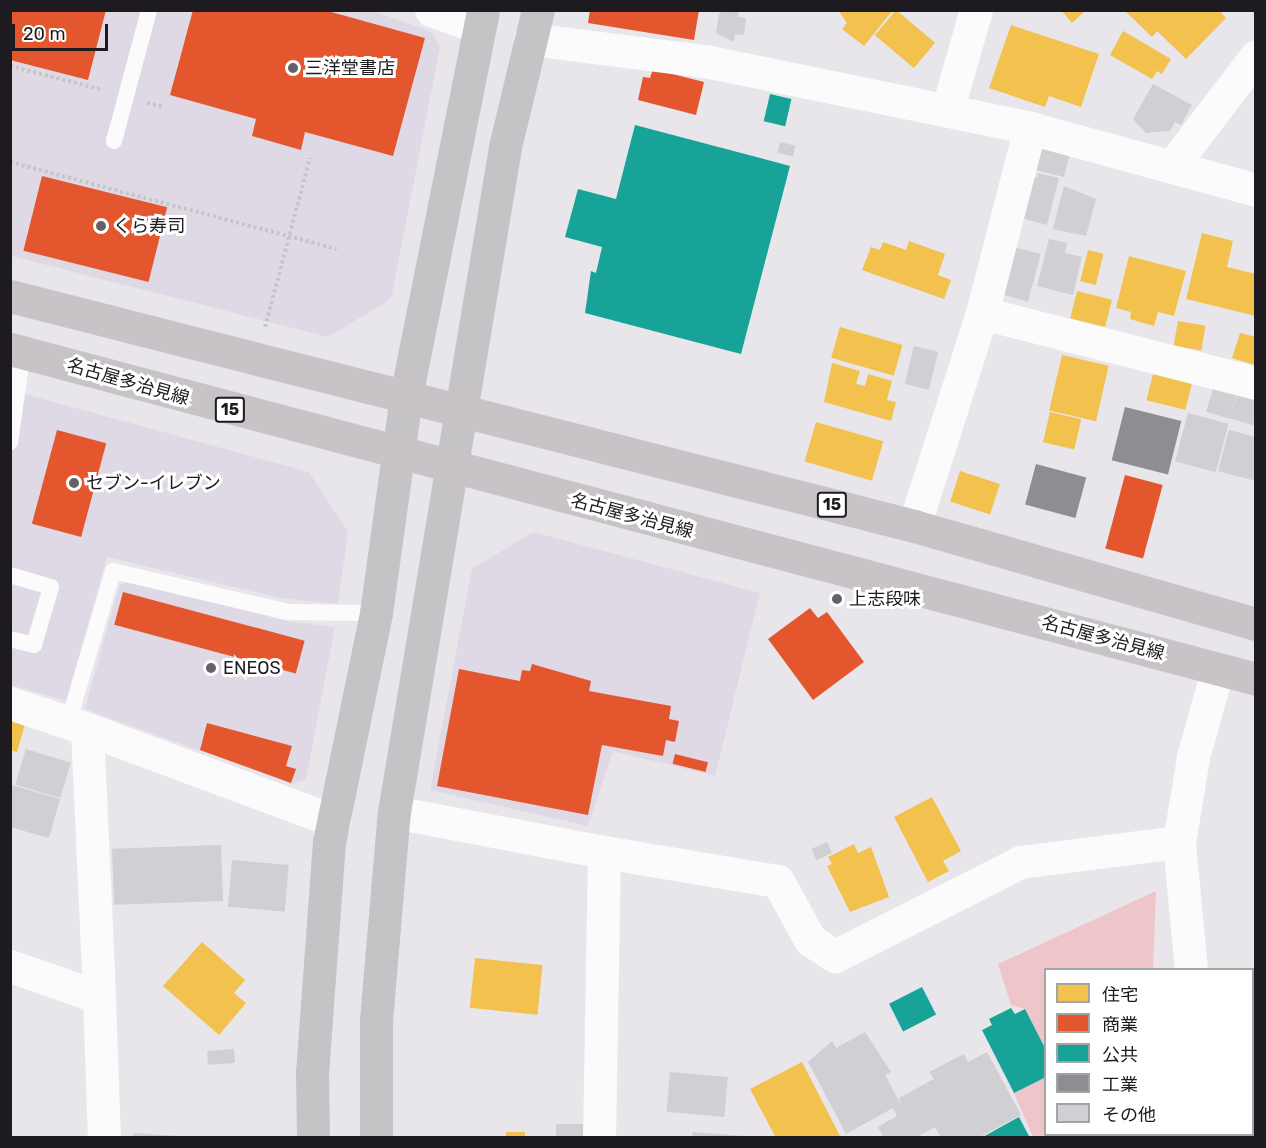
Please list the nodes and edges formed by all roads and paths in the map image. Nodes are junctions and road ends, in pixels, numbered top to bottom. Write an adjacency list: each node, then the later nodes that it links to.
1 (149, 10): 8 (lane)
2 (431, 10): 4 (street)
3 (976, 10): 10 (street)
4 (480, 19): 25 (street)
5 (534, 25): 10 (street); 26 (street)
6 (1256, 56): 15 (street)
7 (10, 66): 8 (path)
8 (126, 97): 9 (path); 12 (lane)
9 (164, 107)
10 (946, 111): 11 (street)
11 (1030, 128): 15 (street); 20 (street)
12 (114, 141)
13 (310, 158): 17 (path)
14 (10, 162): 17 (path)
15 (1172, 166): 16 (street)
16 (1256, 190)
17 (290, 236): 18 (path); 21 (path)
18 (337, 249)
19 (10, 296): 25 (main road, 15)
20 (982, 313): 24 (street); 30 (street)
21 (264, 331)
22 (17, 350): 23 (lane); 27 (lane); 28 (main road, 名古屋多治見線 / 15)
23 (10, 382)
24 (1256, 383)
25 (406, 396): 26 (main road, 15); 28 (street)
26 (461, 410): 29 (street); 30 (main road, 15)
27 (10, 442)
28 (400, 453): 29 (main road, 名古屋多治見線 / 15); 32 (street)
29 (451, 468): 35 (main road, 名古屋多治見線 / 15); 39 (street)
30 (914, 526): 33 (main road, 15)
31 (10, 575): 34 (lane)
32 (376, 613): 38 (lane); 40 (street)
33 (1256, 624)
34 (10, 639)
35 (1218, 668): 36 (main road, 名古屋多治見線 / 15); 41 (street)
36 (1256, 679)
37 (10, 703): 38 (street)
38 (78, 725): 40 (street); 45 (street)
39 (394, 812): 42 (street); 48 (street)
40 (334, 821): 47 (street)
41 (1179, 842): 42 (street); 44 (street)
42 (604, 852): 49 (street)
43 (10, 966): 45 (street)
44 (1191, 968)
45 (99, 998): 46 (street)
46 (104, 1137)
47 (314, 1137)
48 (376, 1137)
49 (598, 1137)

